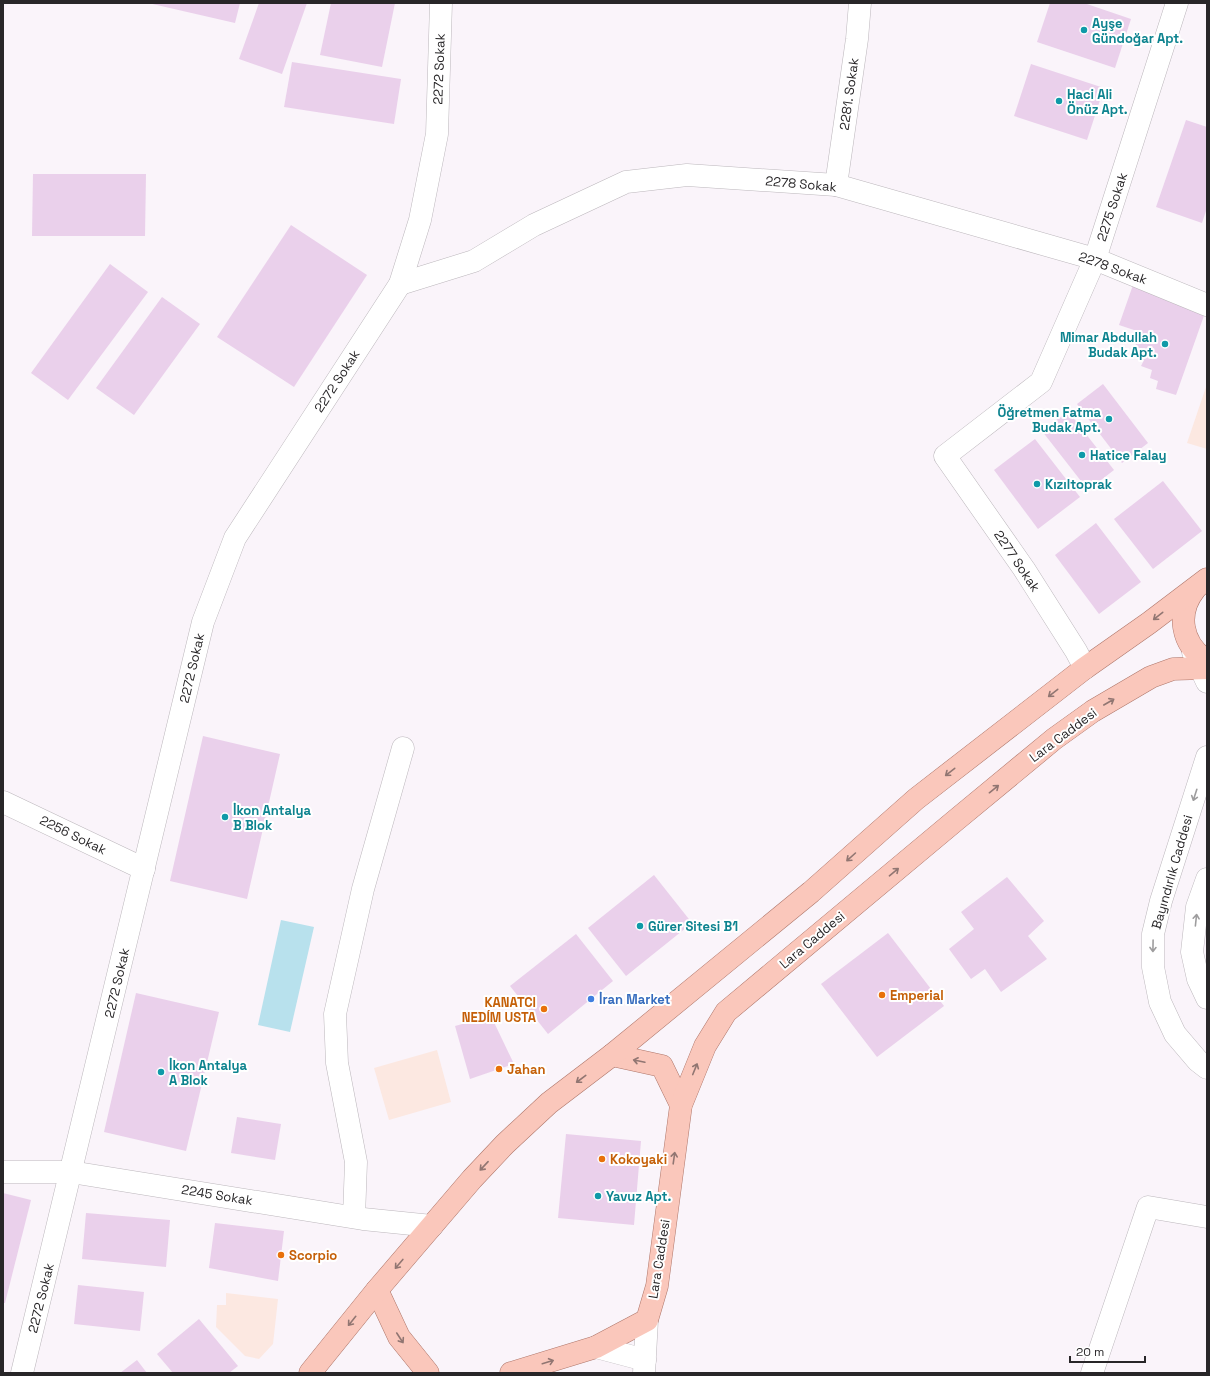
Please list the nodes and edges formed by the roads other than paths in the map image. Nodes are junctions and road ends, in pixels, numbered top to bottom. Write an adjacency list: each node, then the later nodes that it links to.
1 (441, 3): 6 (street, 2272 Sokak)
2 (860, 3): 4 (street, 2281. Sokak)
3 (1175, 4): 5 (street, 2275 Sokak)
4 (836, 185): 5 (street, 2278 Sokak); 6 (street, 2278 Sokak)
5 (1095, 259): 7 (street, 2278 Sokak); 8 (street, 2275 Sokak)
6 (400, 284): 18 (street, 2272 Sokak)
7 (1207, 304)
8 (944, 456): 11 (street, 2277 Sokak)
9 (1205, 581): 10 (main road); 11 (main road, one-way to 11)
10 (1189, 644): 13 (street)
11 (1086, 668): 21 (main road, one-way to 21)
12 (1173, 669): 13 (main road, Lara Caddesi); 14 (street); 23 (main road, Lara Caddesi, one-way to 12)
13 (1205, 670)
14 (1207, 688)
15 (403, 748): 26 (street)
16 (1207, 757): 22 (street, Bayındırlık Caddesi, one-way to 22)
17 (3, 802): 18 (street, 2256 Sokak)
18 (144, 869): 25 (street, 2272 Sokak)
19 (1207, 879): 20 (street, one-way to 19)
20 (1207, 998)
21 (612, 1056): 23 (main road, one-way to 21); 28 (main road, one-way to 28)
22 (1207, 1068)
23 (681, 1105): 30 (main road, Lara Caddesi, one-way to 23)
24 (3, 1172): 25 (street, 2245 Sokak)
25 (71, 1172): 26 (street, 2245 Sokak); 33 (street, 2272 Sokak)
26 (354, 1217): 28 (street, 2245 Sokak)
27 (1207, 1217): 37 (street)
28 (432, 1226): 29 (main road, one-way to 29)
29 (377, 1290): 34 (main road, one-way to 34); 35 (main road, one-way to 35)
30 (647, 1320): 31 (main road); 32 (street, Lara Caddesi)
31 (596, 1347): 32 (street); 36 (main road, one-way to 31)
32 (645, 1366)
33 (22, 1373)
34 (310, 1373)
35 (428, 1373)
36 (511, 1373)
37 (1092, 1373)

